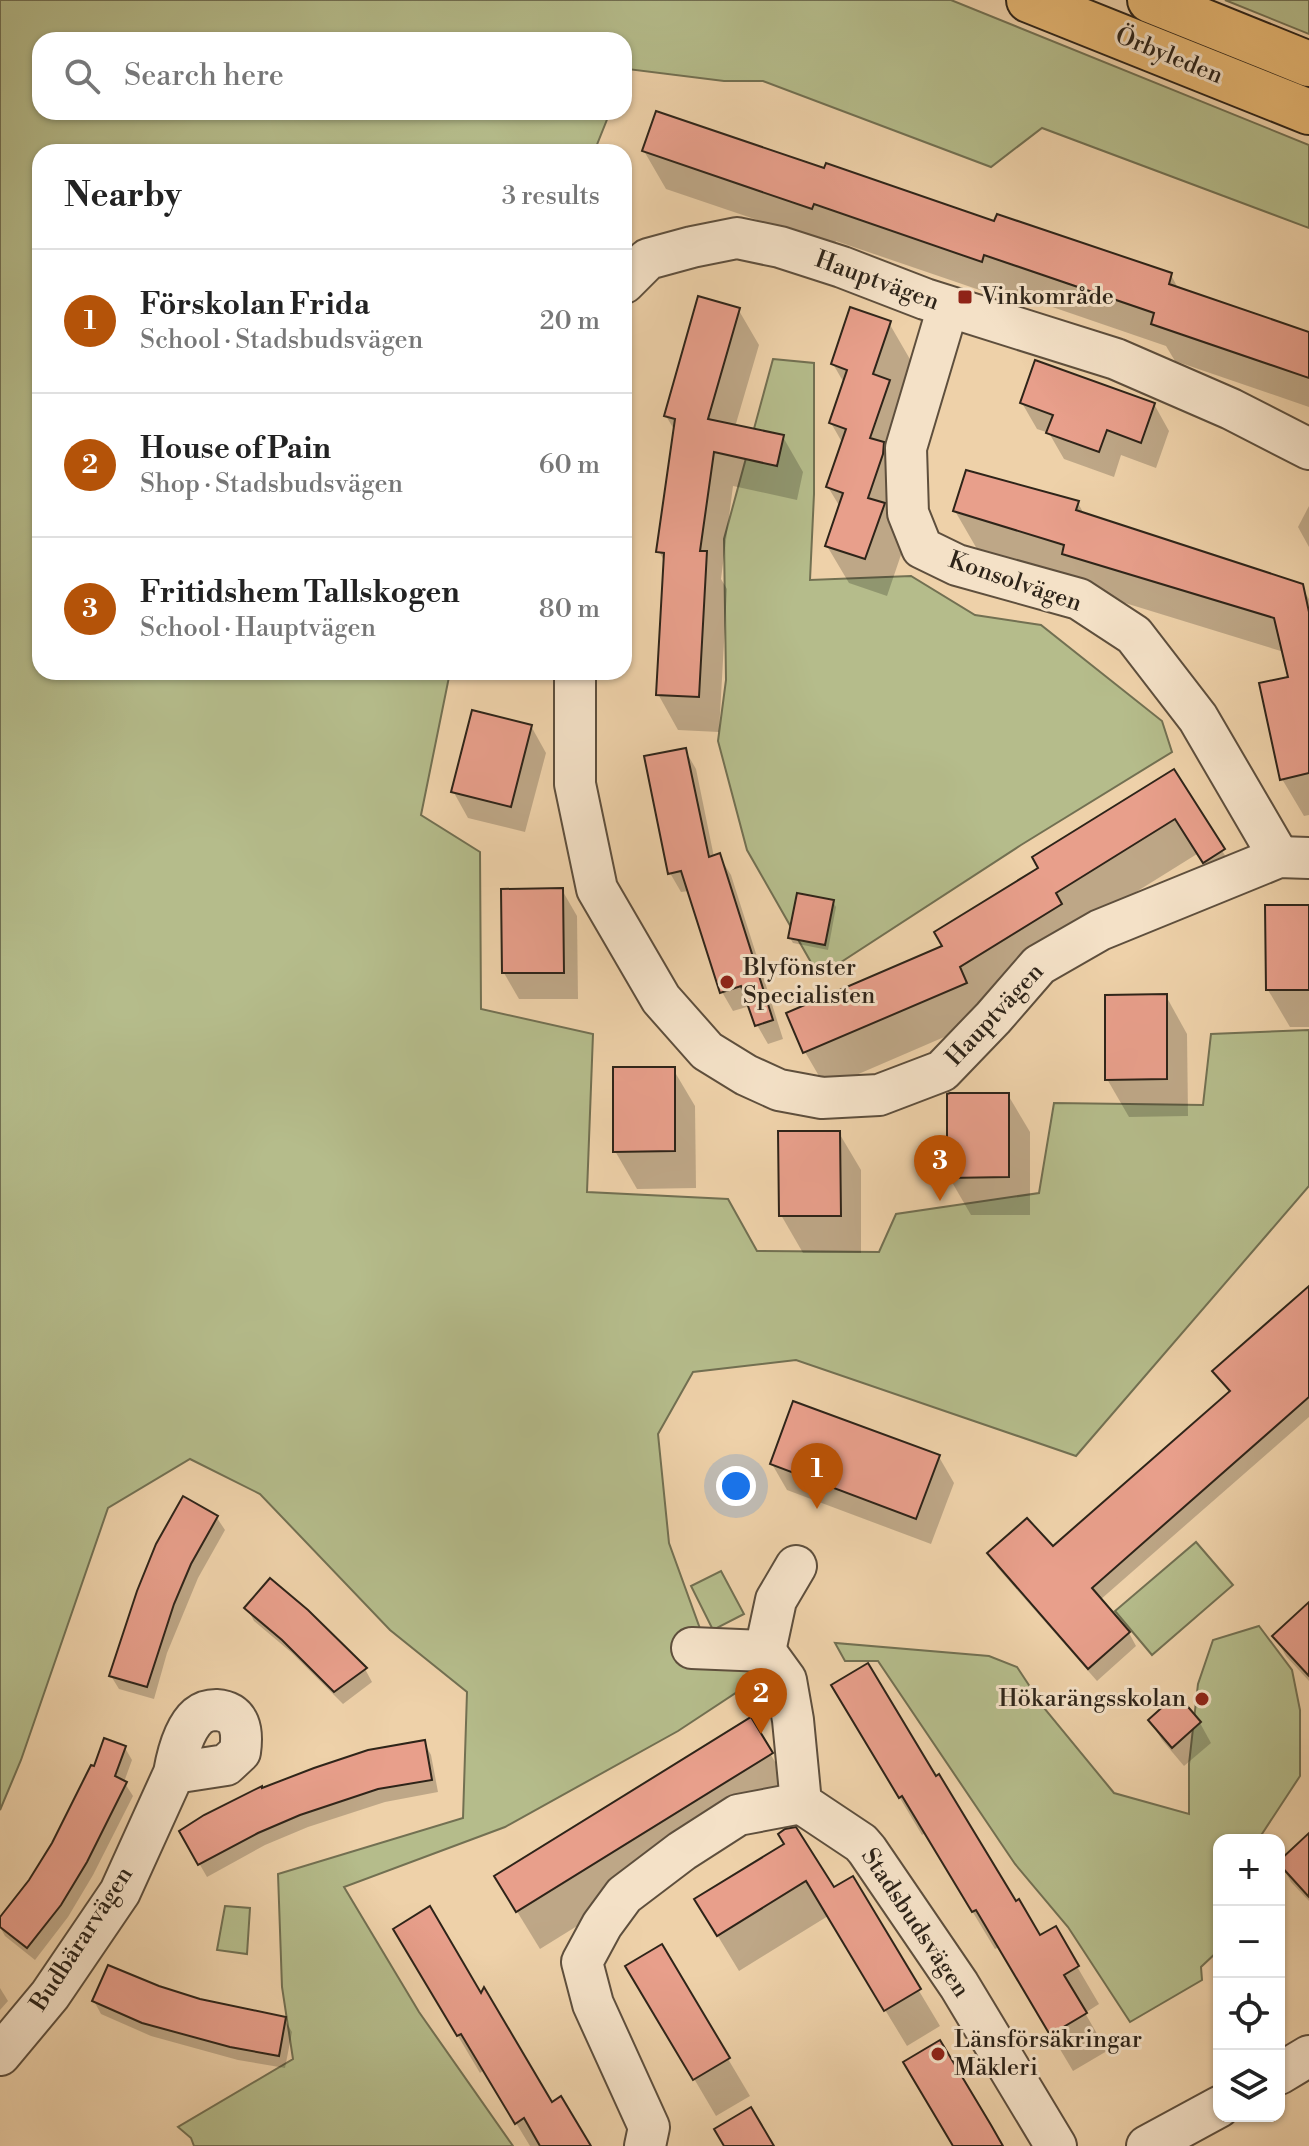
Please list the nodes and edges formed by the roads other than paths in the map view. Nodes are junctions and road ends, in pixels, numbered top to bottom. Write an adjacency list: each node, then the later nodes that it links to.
1 (1029, 0): 4 (main road, Örbyleden)
2 (1150, 0): 3 (main road, Örbyleden)
3 (1309, 64)
4 (1309, 112)
5 (632, 275): 6 (street, Hauptvägen)
6 (948, 307): 7 (street, Hauptvägen); 9 (street, Konsolvägen)
7 (1309, 449)
8 (575, 680): 9 (street, Hauptvägen)
9 (1294, 857)
10 (796, 1566): 12 (street)
11 (692, 1648): 12 (street)
12 (765, 1651): 14 (street)
13 (174, 1773): 15 (street, Budbärarvägen)
14 (801, 1803): 20 (street); 21 (street, Stadsbudsvägen)
15 (0, 2055)
16 (1309, 2056): 17 (street)
17 (1285, 2070)
18 (1213, 2111): 19 (street)
19 (1159, 2143)
20 (645, 2146)
21 (1056, 2146)

